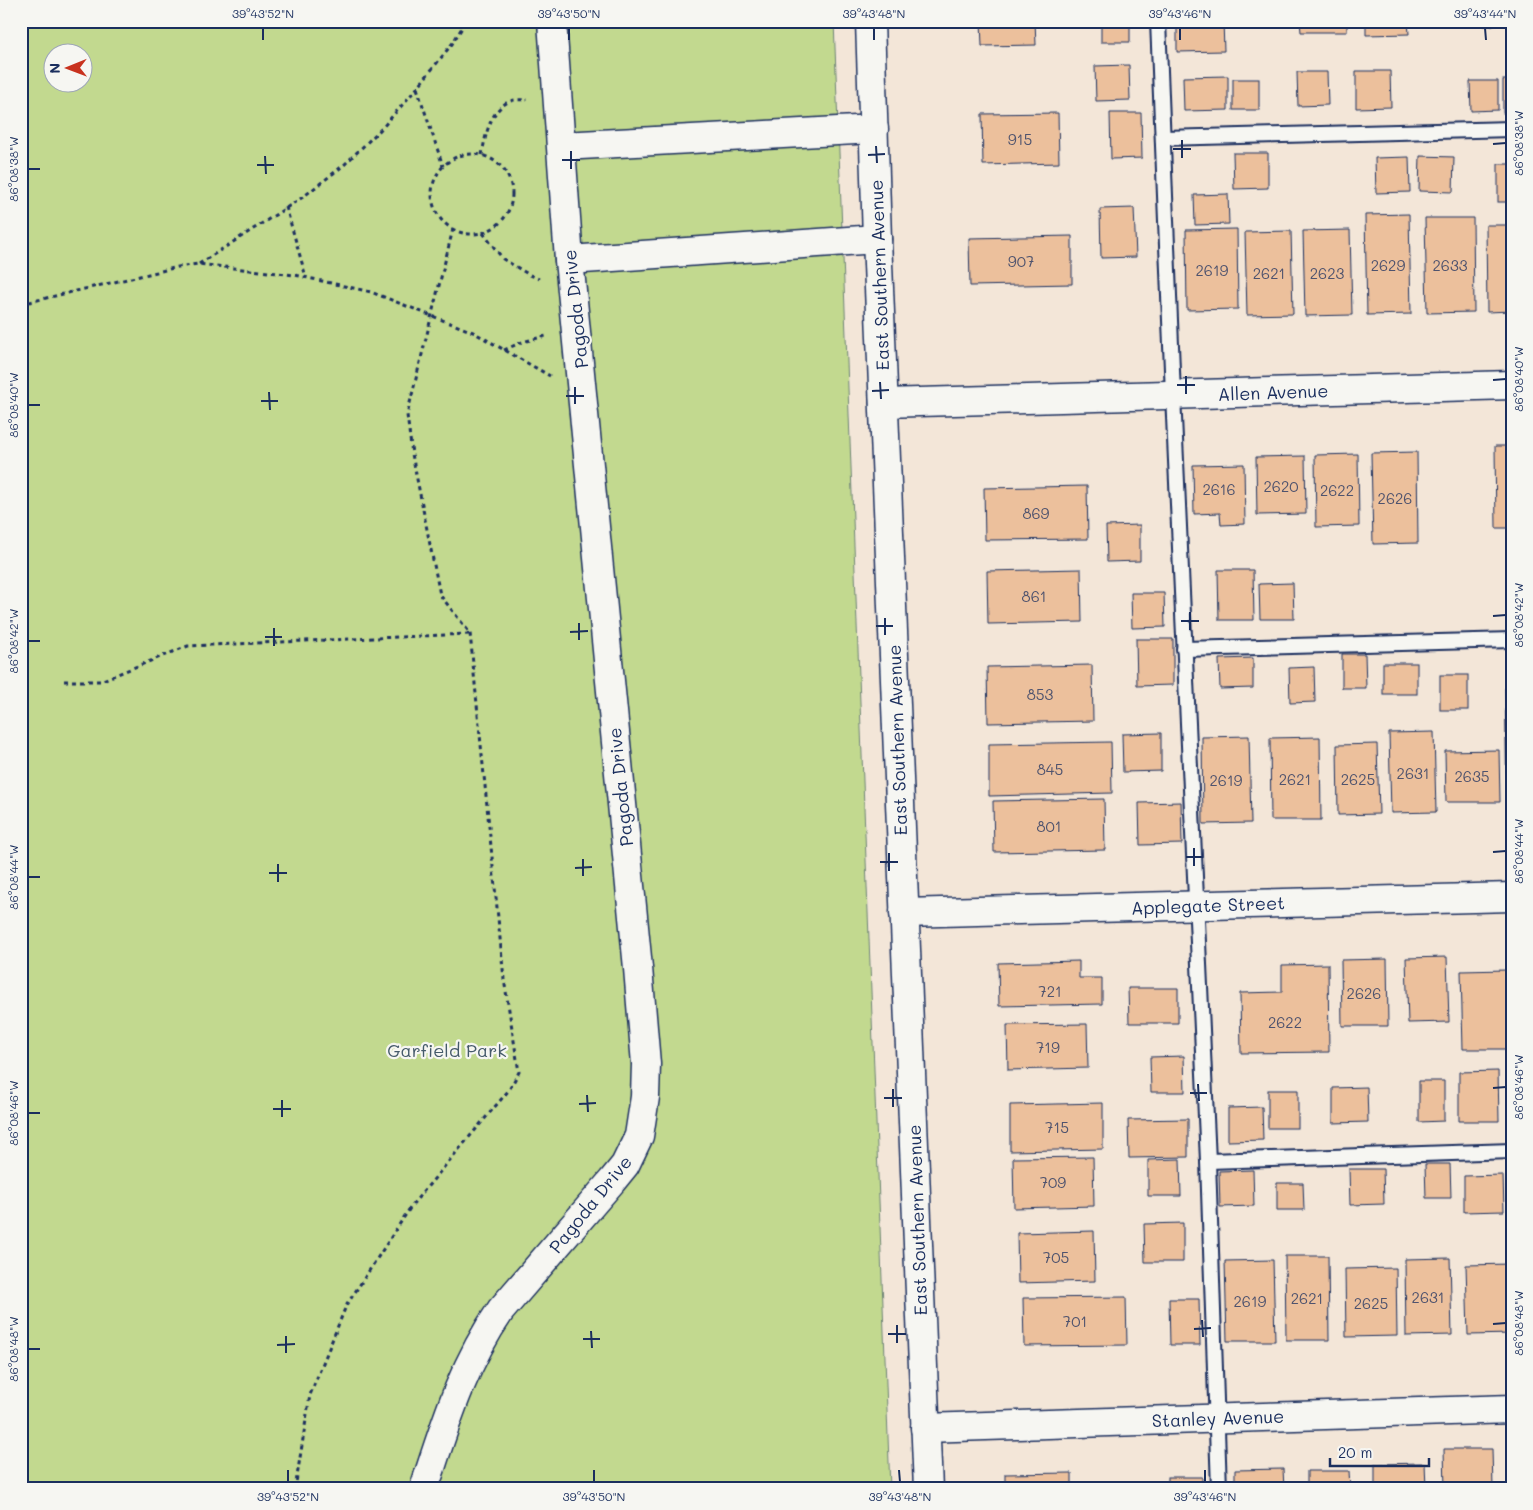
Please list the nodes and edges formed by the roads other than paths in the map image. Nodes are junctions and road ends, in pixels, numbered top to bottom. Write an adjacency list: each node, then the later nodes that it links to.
1 (552, 21): 7 (street, Pagoda Drive)
2 (870, 21): 5 (street, East Southern Avenue)
3 (1158, 21): 6 (lane)
4 (1512, 129): 6 (lane)
5 (874, 130): 7 (street); 8 (street, East Southern Avenue)
6 (1163, 138): 11 (lane)
7 (562, 146): 9 (street, Pagoda Drive)
8 (877, 240): 9 (street); 12 (street, East Southern Avenue)
9 (569, 260): 23 (street, Pagoda Drive)
10 (1512, 385): 11 (street, Allen Avenue)
11 (1173, 395): 12 (street, Allen Avenue); 14 (lane)
12 (884, 403): 17 (street, East Southern Avenue)
13 (1512, 640): 14 (lane)
14 (1184, 649): 16 (lane)
15 (1512, 897): 16 (street, Applegate Street)
16 (1196, 905): 17 (street, Applegate Street); 19 (lane)
17 (904, 913): 22 (street, East Southern Avenue)
18 (1512, 1151): 19 (lane)
19 (1208, 1161): 21 (lane)
20 (1512, 1409): 21 (street, Stanley Avenue)
21 (1216, 1418): 22 (street, Stanley Avenue); 25 (lane)
22 (925, 1428): 24 (street, East Southern Avenue)
23 (424, 1489)
24 (928, 1489)
25 (1219, 1489)

